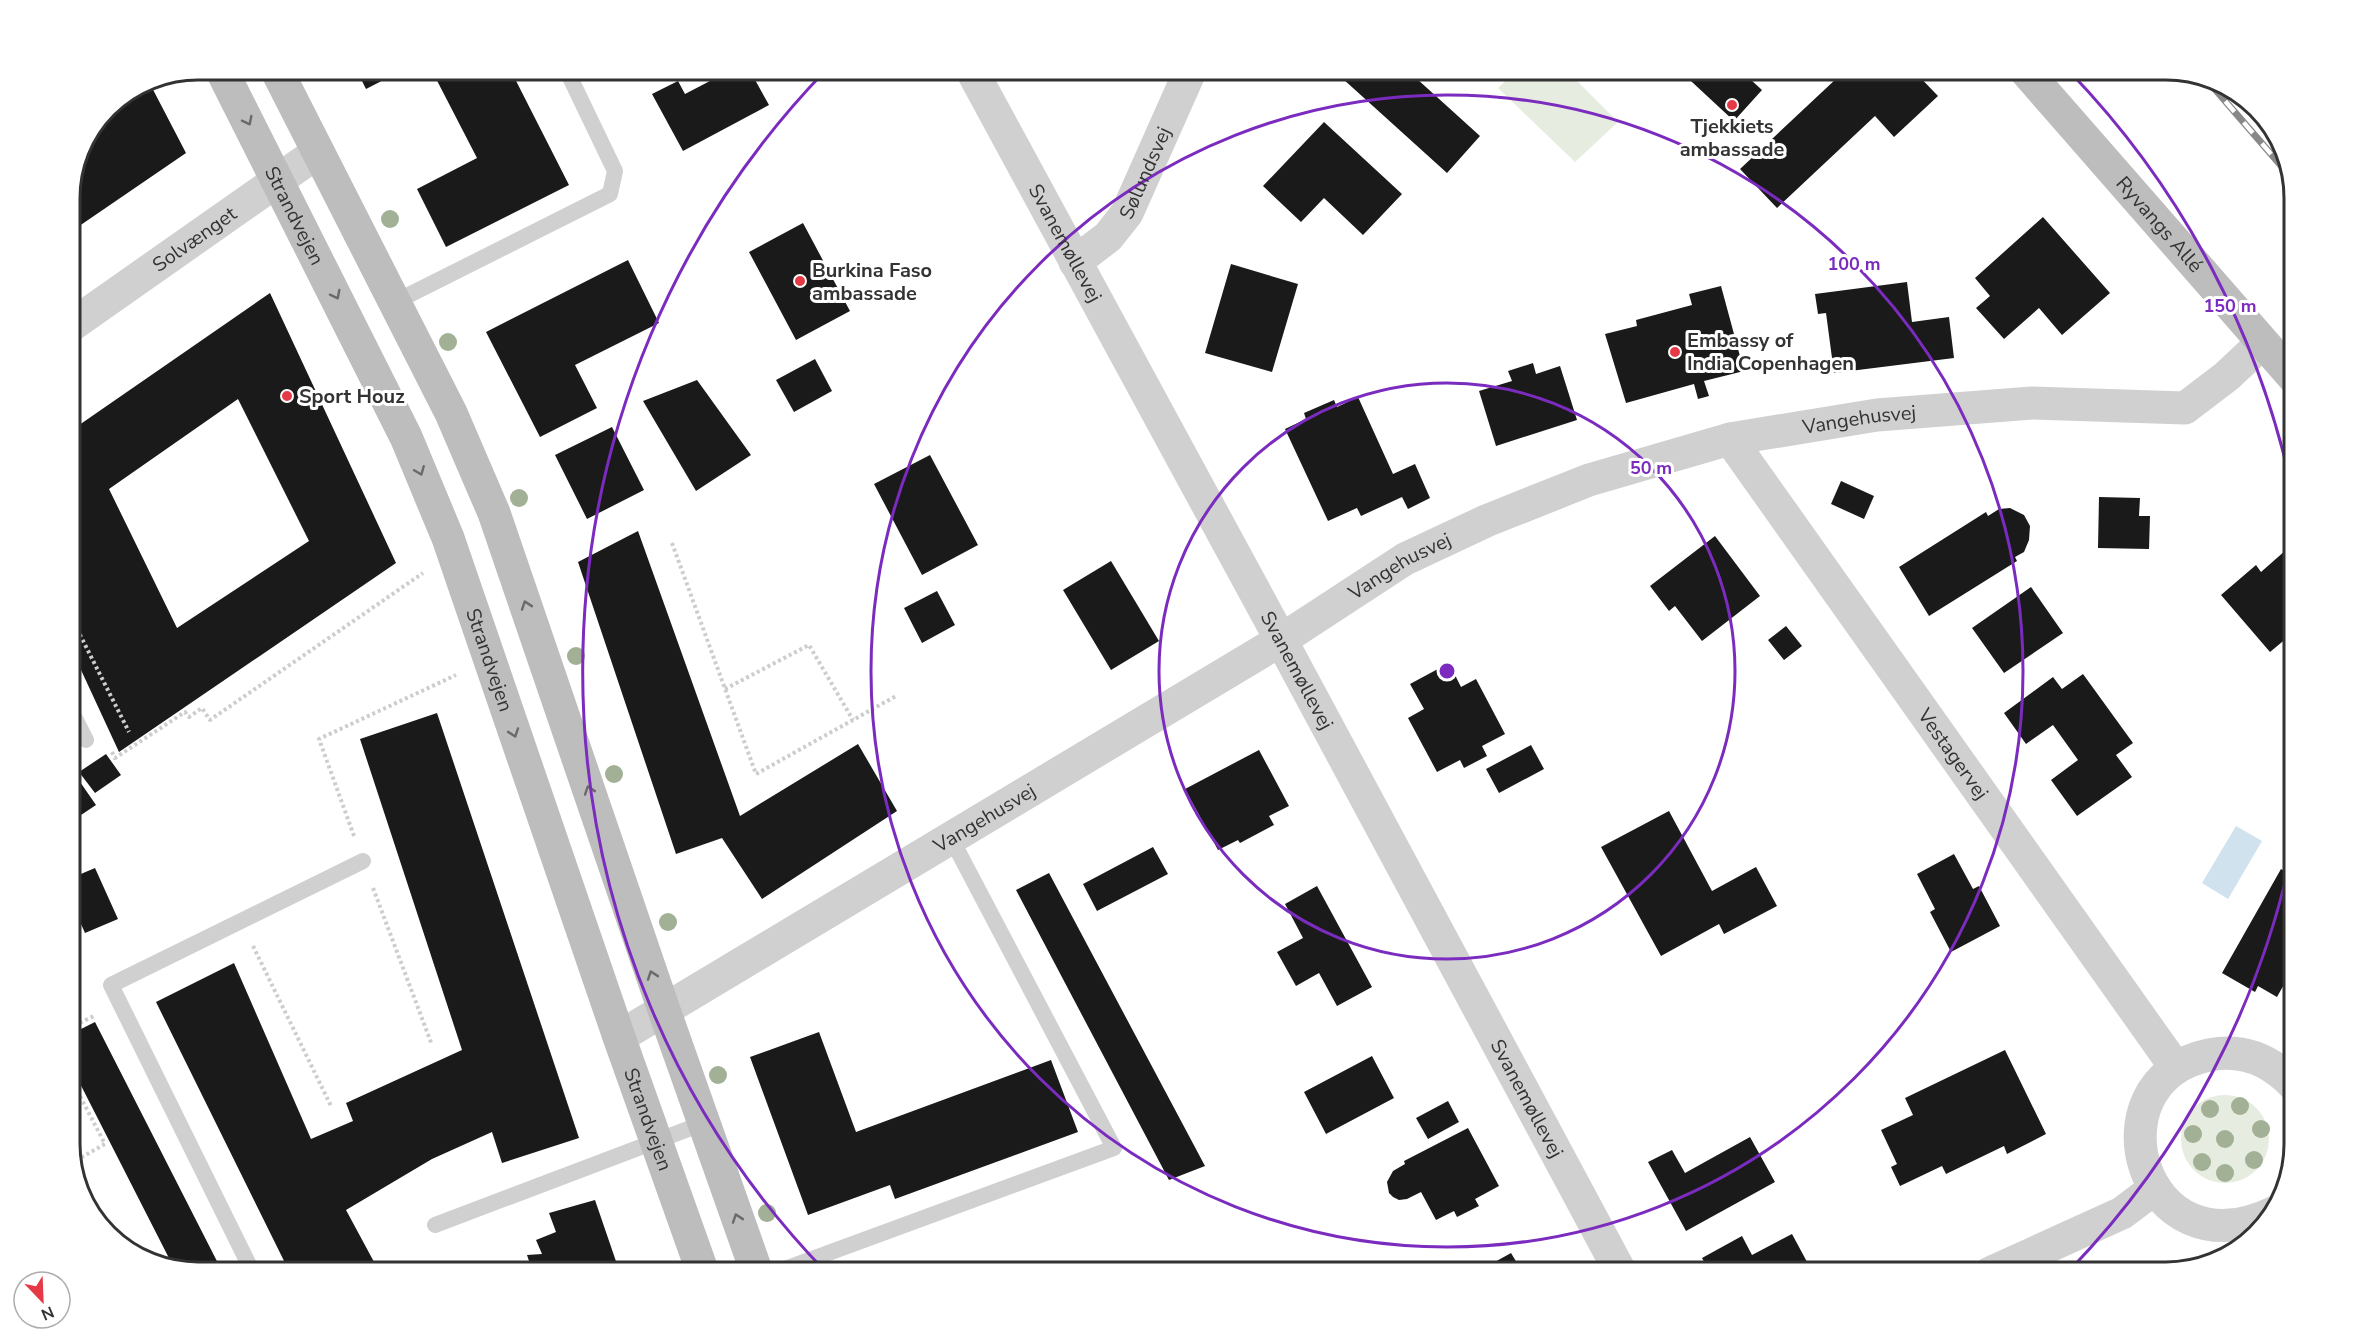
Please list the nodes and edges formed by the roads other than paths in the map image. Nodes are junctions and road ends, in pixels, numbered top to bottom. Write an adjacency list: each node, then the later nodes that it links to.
1 (227, 80): 8 (street, Strandvejen, one-way to 8)
2 (282, 80): 7 (street)
3 (571, 80): 10 (lane)
4 (976, 80): 9 (street, Svanemøllevej)
5 (1186, 80): 9 (street, Sølundsvej)
6 (2034, 80): 12 (street, Ryvangs Allé)
7 (318, 152): 8 (street, Solvænget); 10 (street)
8 (277, 179): 11 (street, Solvænget); 21 (street, Strandvejen, one-way to 21)
9 (1075, 262): 15 (street, Svanemøllevej)
10 (395, 302): 20 (street, one-way to 10)
11 (80, 319)
12 (2262, 343): 13 (street, Ryvangs Allé); 14 (street, Vangehusvej)
13 (2284, 367)
14 (1730, 439): 15 (street, Vangehusvej); 22 (street, Vestagervej)
15 (1281, 640): 18 (street, Vangehusvej); 33 (street, Svanemøllevej)
16 (80, 728): 17 (lane)
17 (86, 740)
18 (951, 838): 20 (street, Vangehusvej); 32 (lane)
19 (363, 861): 29 (lane)
20 (664, 1010): 21 (street, Vangehusvej); 24 (street)
21 (619, 1037): 25 (street, Strandvejen)
22 (2176, 1068): 23 (street); 26 (street)
23 (2284, 1074)
24 (704, 1123): 25 (lane); 31 (street, one-way to 24)
25 (657, 1141): 28 (lane); 30 (street, Strandvejen)
26 (2154, 1189): 27 (street); 34 (street)
27 (2256, 1220)
28 (435, 1225)
29 (248, 1262)
30 (699, 1262)
31 (753, 1262)
32 (804, 1262)
33 (1615, 1262)
34 (2014, 1262)

